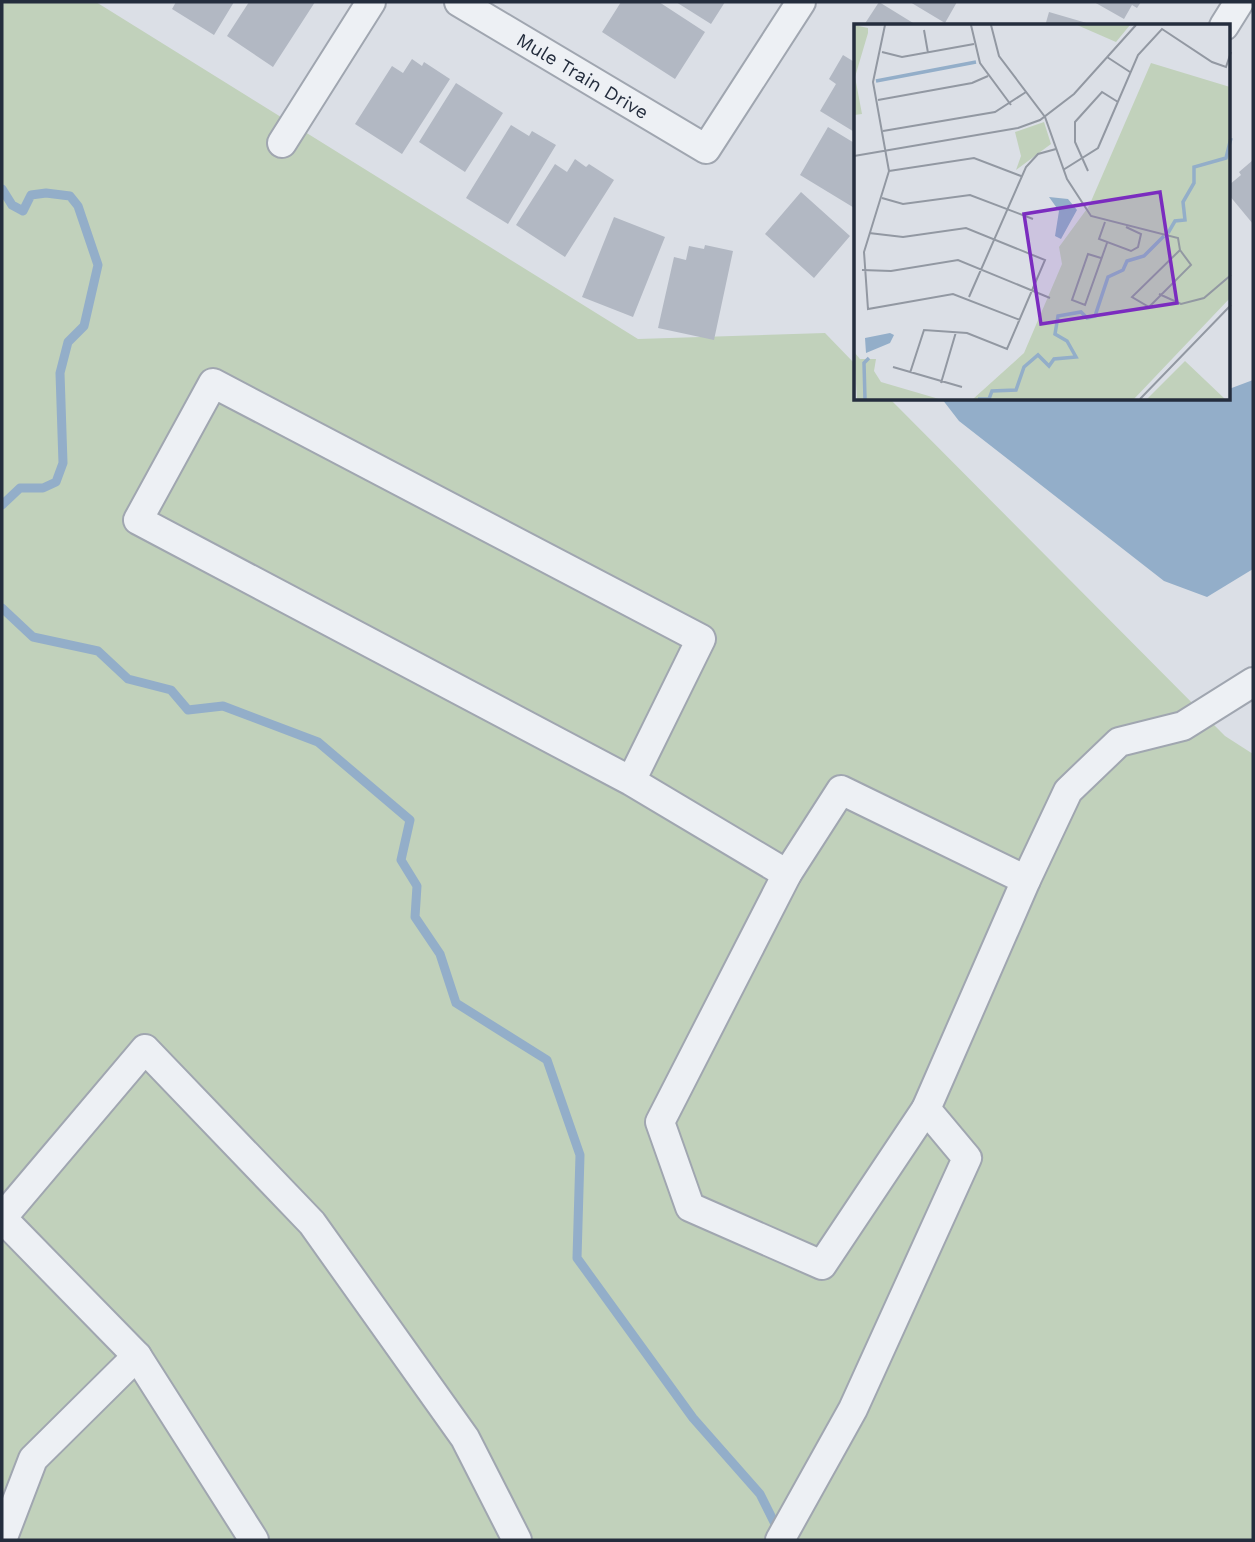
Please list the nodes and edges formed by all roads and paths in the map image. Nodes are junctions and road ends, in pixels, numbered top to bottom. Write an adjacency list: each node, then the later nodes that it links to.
1 (371, 2): 6 (street)
2 (458, 2): 3 (street, Mule Train Drive)
3 (801, 2)
4 (1239, 2): 5 (street)
5 (1225, 24)
6 (282, 143)
7 (1253, 682): 10 (street)
8 (631, 781): 8 (street); 9 (street)
9 (788, 874): 10 (street); 11 (street)
10 (1026, 880): 11 (street)
11 (926, 1108): 16 (street)
12 (137, 1356): 13 (street); 14 (street); 15 (street)
13 (2, 1540)
14 (254, 1540)
15 (517, 1540)
16 (780, 1540)

